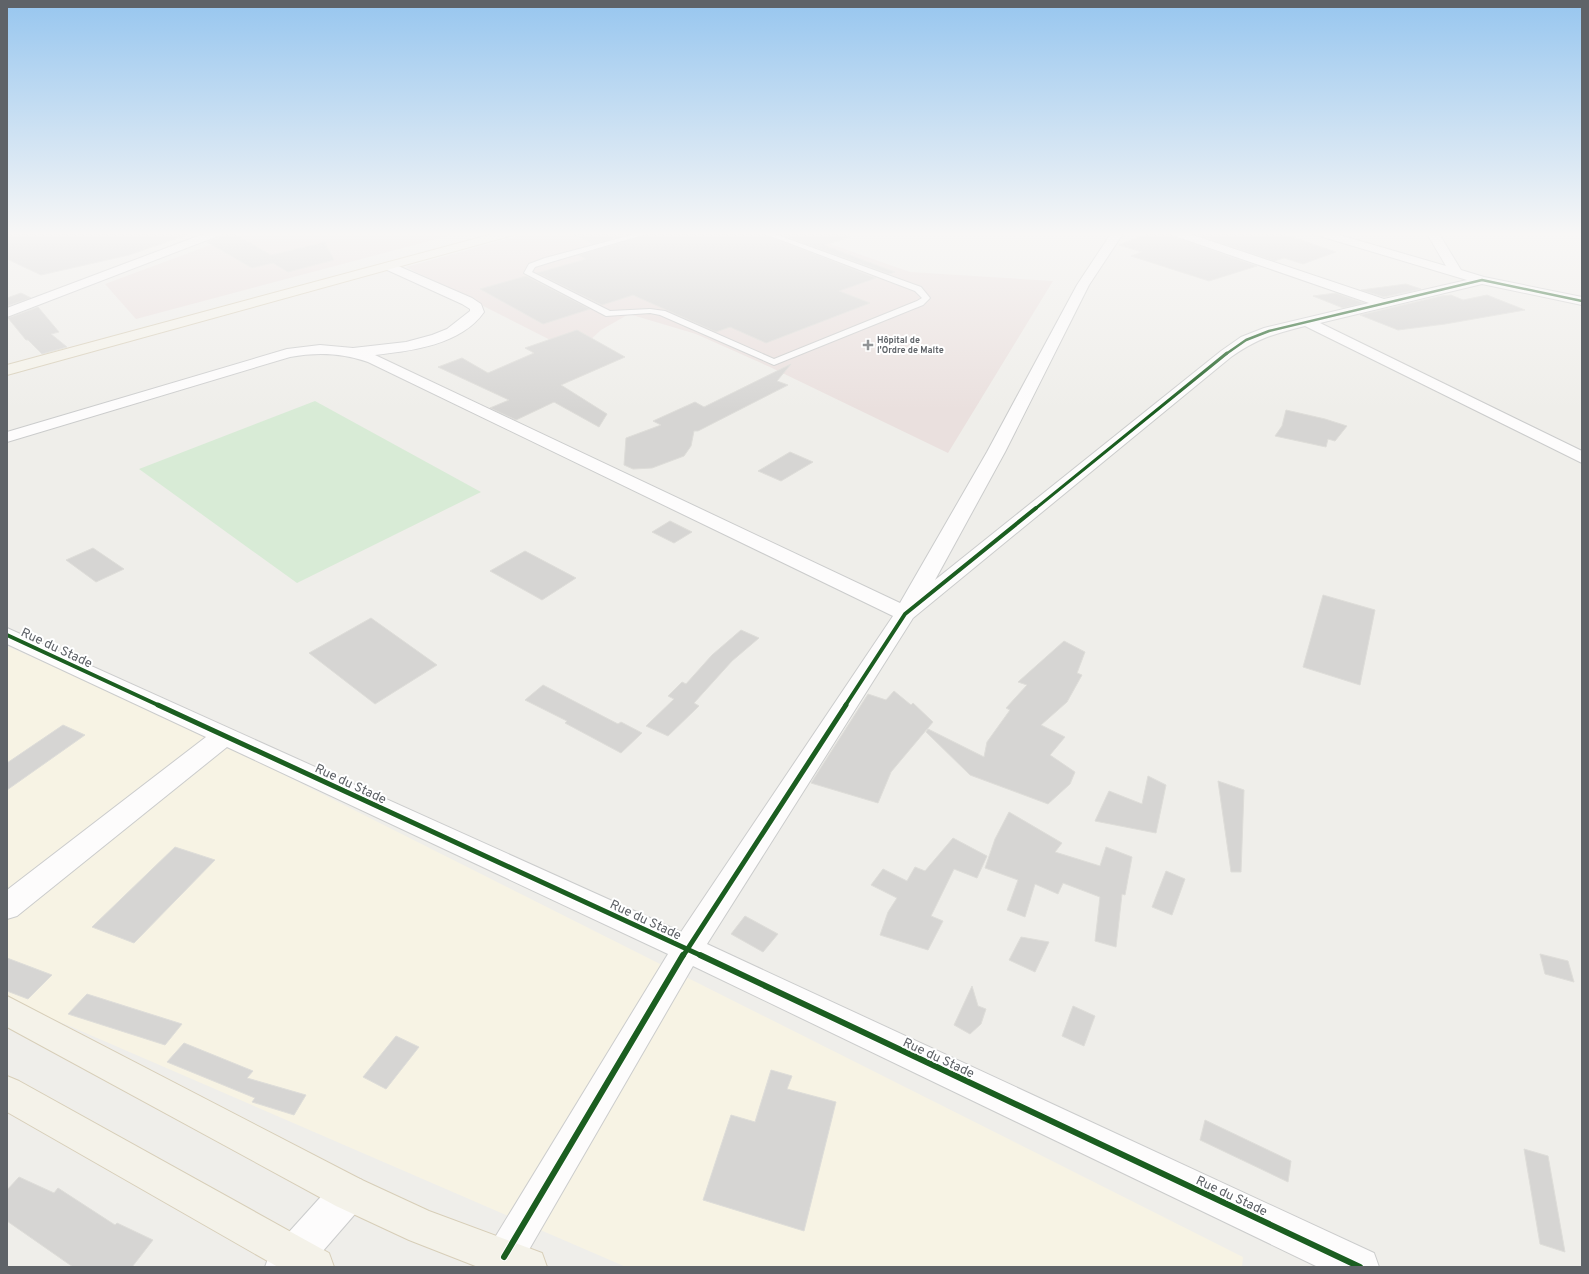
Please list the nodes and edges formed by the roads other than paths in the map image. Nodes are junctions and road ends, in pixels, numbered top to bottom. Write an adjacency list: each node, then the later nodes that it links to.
1 (64, 291): 13 (street)
2 (269, 291): 16 (main road)
3 (296, 291): 17 (main road)
4 (446, 291): 15 (street)
5 (566, 291): 6 (lane)
6 (921, 291)
7 (1080, 291): 20 (street)
8 (1348, 291): 12 (street)
9 (1432, 291): 12 (street)
10 (1537, 291): 11 (street)
11 (1582, 301)
12 (1382, 303): 14 (street)
13 (7, 313)
14 (1305, 321): 19 (street); 20 (street)
15 (354, 352): 18 (street); 20 (street)
16 (7, 363)
17 (7, 370)
18 (7, 437)
19 (1582, 458)
20 (905, 614): 24 (street)
21 (7, 635): 22 (street, Rue du Stade)
22 (225, 735): 23 (street); 24 (street, Rue du Stade)
23 (7, 907)
24 (687, 949): 28 (street); 30 (street, Rue du Stade)
25 (7, 1011): 27 (main road)
26 (7, 1093): 29 (main road)
27 (349, 1193): 28 (main road); 29 (street)
28 (516, 1262)
29 (298, 1263)
30 (1360, 1267)

